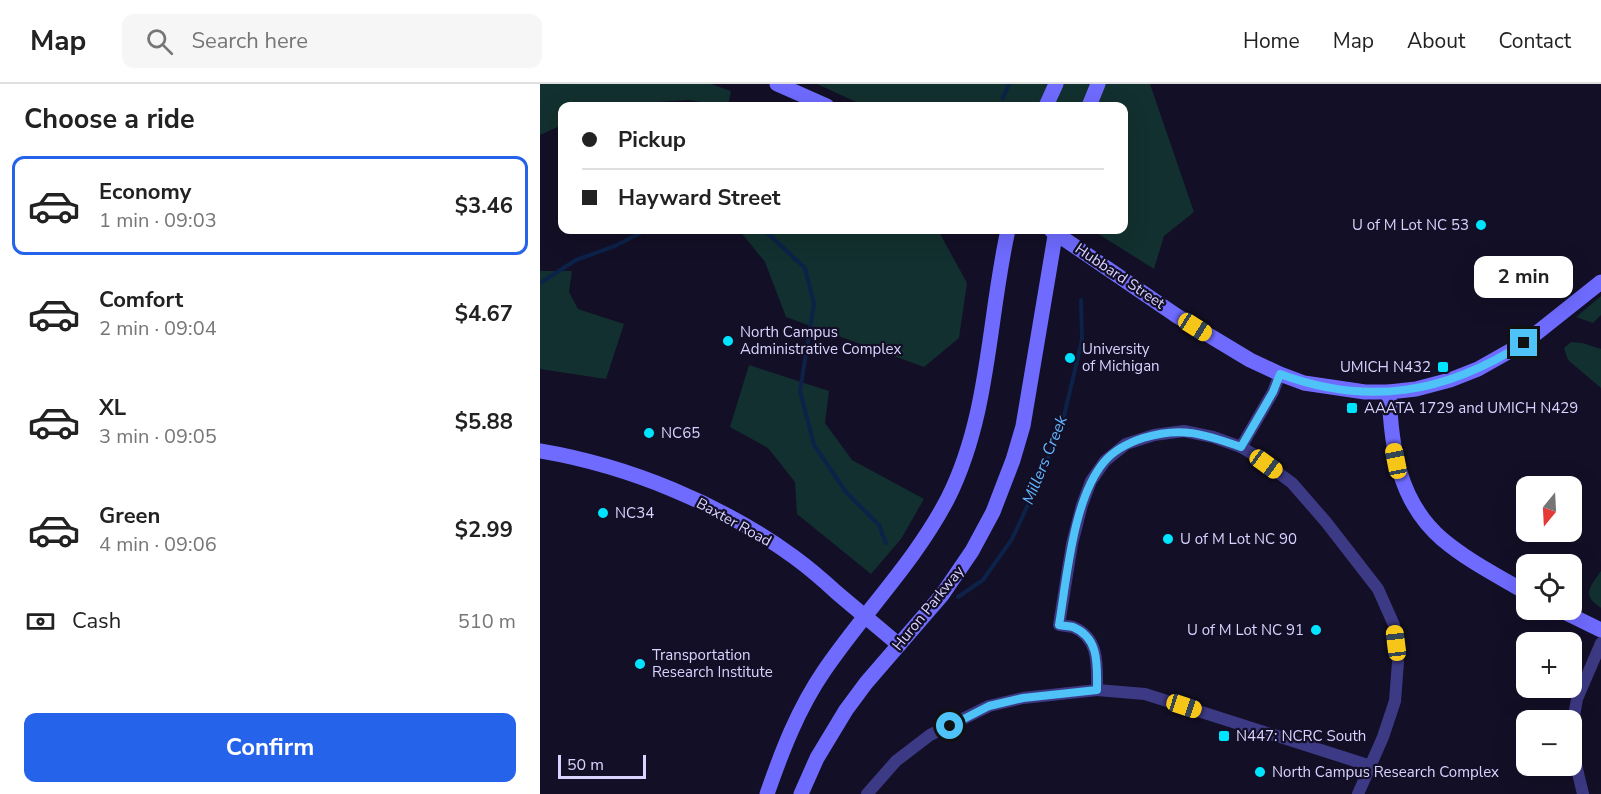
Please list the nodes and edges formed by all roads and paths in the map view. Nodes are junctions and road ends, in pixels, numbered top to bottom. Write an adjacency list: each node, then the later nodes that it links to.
1 (777, 84): 4 (street)
2 (1056, 84): 5 (street)
3 (1098, 84): 6 (street)
4 (818, 102)
5 (1048, 102)
6 (1091, 102)
7 (1007, 234): 16 (street)
8 (1054, 234): 20 (street, Huron Parkway)
9 (1058, 234): 11 (street, Hubbard Street)
10 (1601, 282): 12 (street, Hubbard Street)
11 (1280, 374): 12 (street, Hubbard Street); 13 (street)
12 (1389, 392): 15 (street)
13 (1241, 447): 21 (street); 23 (street)
14 (540, 451): 16 (street, Baxter Road)
15 (1516, 587)
16 (865, 616): 20 (street, Baxter Road); 25 (street)
17 (1581, 620): 18 (street)
18 (1601, 630)
19 (1601, 644): 22 (street)
20 (899, 645): 26 (street, Huron Parkway)
21 (1097, 690): 23 (street); 27 (street)
22 (1575, 710)
23 (1371, 766): 28 (street)
24 (1579, 776): 29 (street)
25 (767, 794)
26 (801, 794)
27 (867, 794)
28 (1358, 794)
29 (1583, 794)

